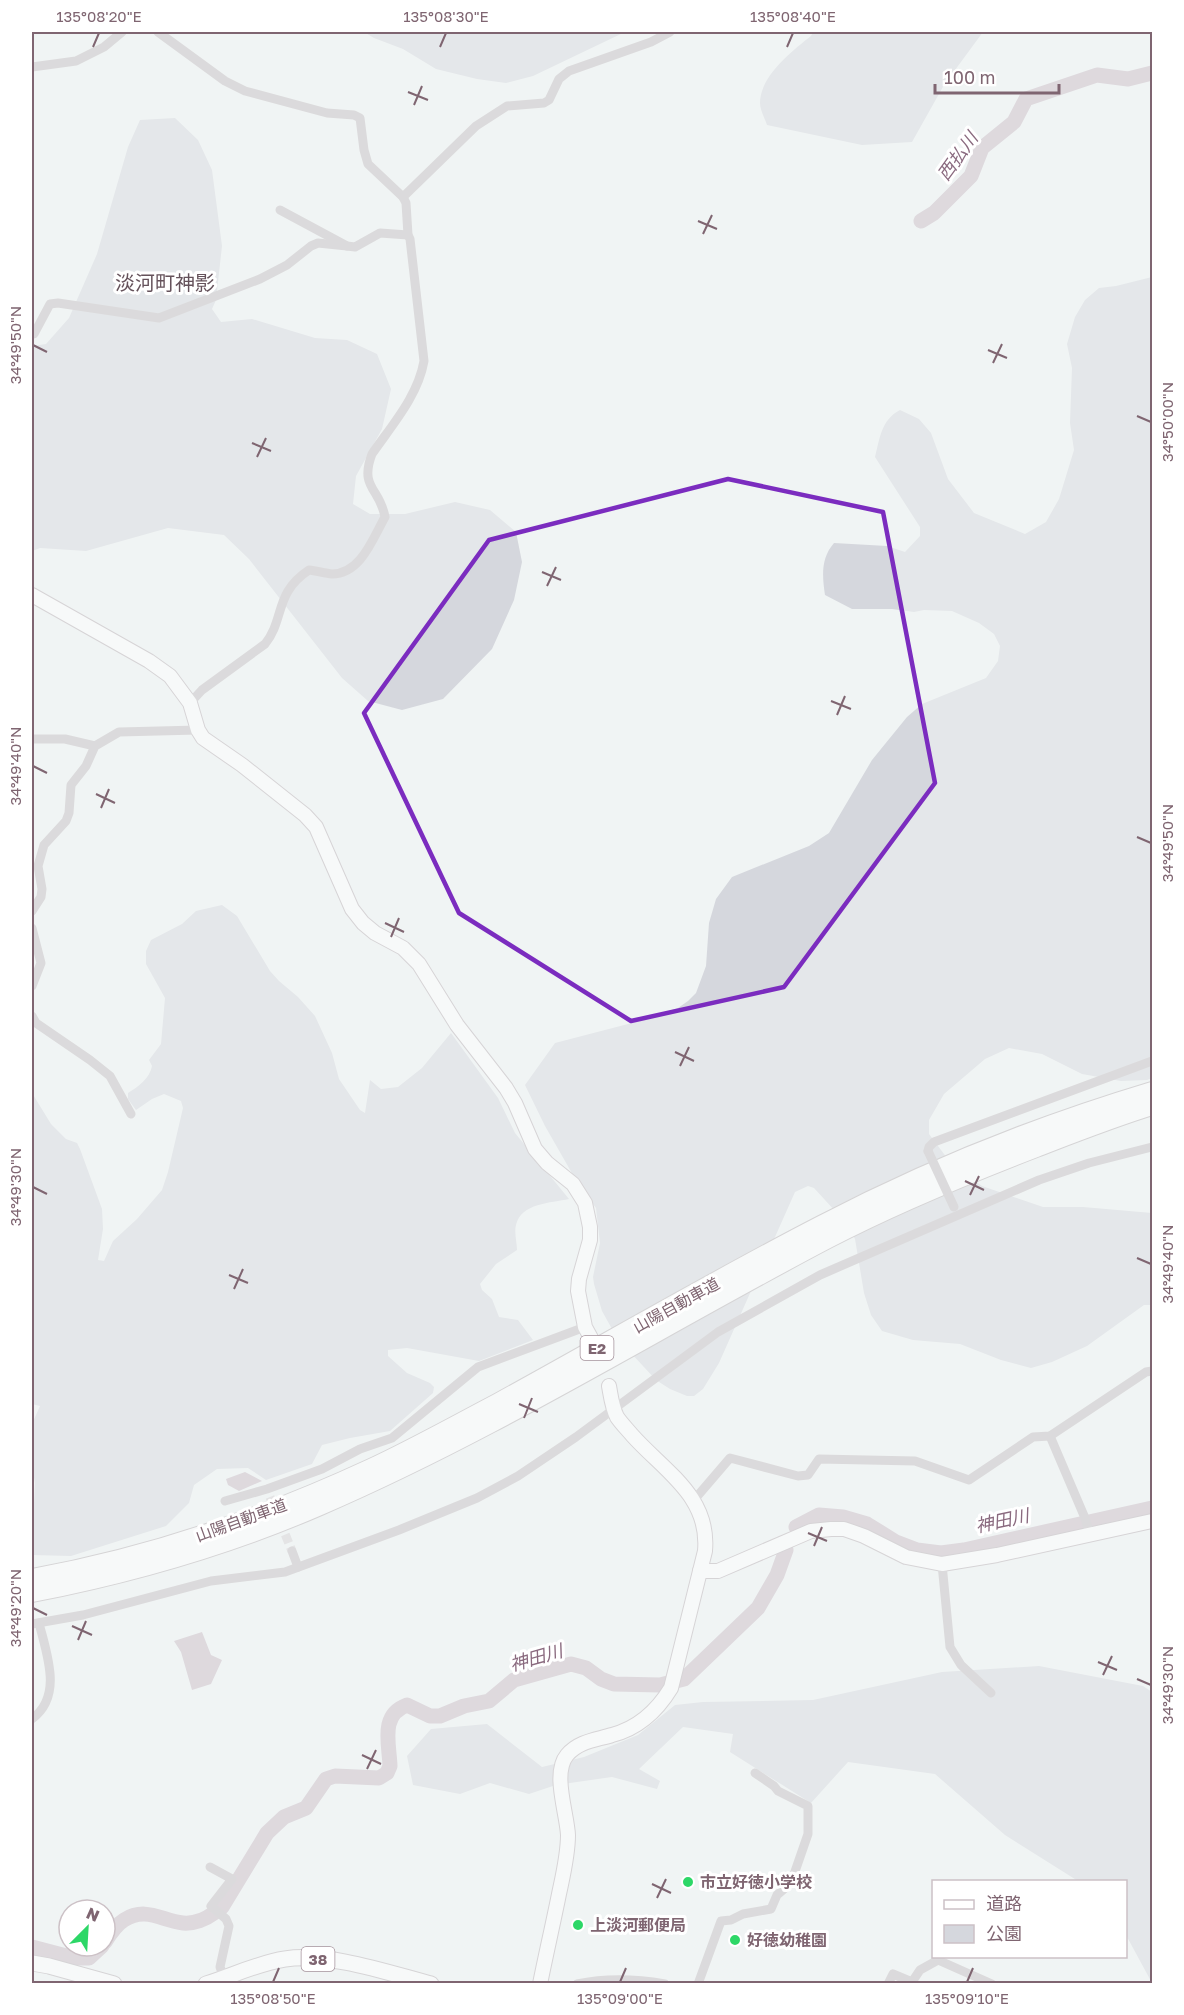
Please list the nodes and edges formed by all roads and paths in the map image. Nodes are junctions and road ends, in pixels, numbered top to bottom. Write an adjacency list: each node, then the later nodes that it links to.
1 (122, 32): 4 (street)
2 (158, 32): 5 (street)
3 (670, 32): 5 (street)
4 (32, 67)
5 (403, 197): 7 (street)
6 (280, 210): 8 (street)
7 (408, 235): 8 (street); 11 (street)
8 (346, 246): 9 (street)
9 (32, 334)
10 (32, 595): 11 (street)
11 (190, 703): 12 (street)
12 (198, 730): 14 (street); 25 (street)
13 (32, 739): 14 (street)
14 (95, 746): 15 (street)
15 (32, 911)
16 (32, 928): 17 (street)
17 (32, 986)
18 (32, 1016): 22 (street)
19 (1152, 1061): 24 (street, bridge)
20 (1152, 1090): 38 (highway, 山陽自動車道 / E2)
21 (1152, 1106): 39 (highway, 山陽自動車道 / E2)
22 (131, 1114)
23 (1152, 1147): 24 (street)
24 (956, 1211): 28 (street)
25 (588, 1332): 31 (street)
26 (1152, 1371): 29 (street)
27 (609, 1386): 28 (street)
28 (613, 1408): 30 (street); 36 (street)
29 (1050, 1436): 30 (street); 33 (street)
30 (694, 1500): 37 (street)
31 (225, 1501)
32 (1152, 1521): 33 (street)
33 (1087, 1527): 35 (street)
34 (292, 1551): 36 (street)
35 (942, 1564): 37 (street); 41 (street)
36 (298, 1567): 40 (street)
37 (700, 1571): 52 (street)
38 (32, 1578)
39 (32, 1593)
40 (35, 1623): 42 (street)
41 (990, 1693)
42 (32, 1719)
43 (755, 1773): 55 (street)
44 (210, 1867): 47 (street)
45 (939, 1958): 57 (street); 58 (street)
46 (32, 1963): 49 (main road)
47 (224, 1977): 48 (main road, 38); 50 (main road, 38)
48 (405, 1980): 51 (main road, 38)
49 (114, 1983)
50 (206, 1983)
51 (431, 1983)
52 (540, 1983)
53 (577, 1983): 54 (street)
54 (664, 1983)
55 (698, 1983)
56 (888, 1983): 57 (street)
57 (912, 1983)
58 (992, 1983)

